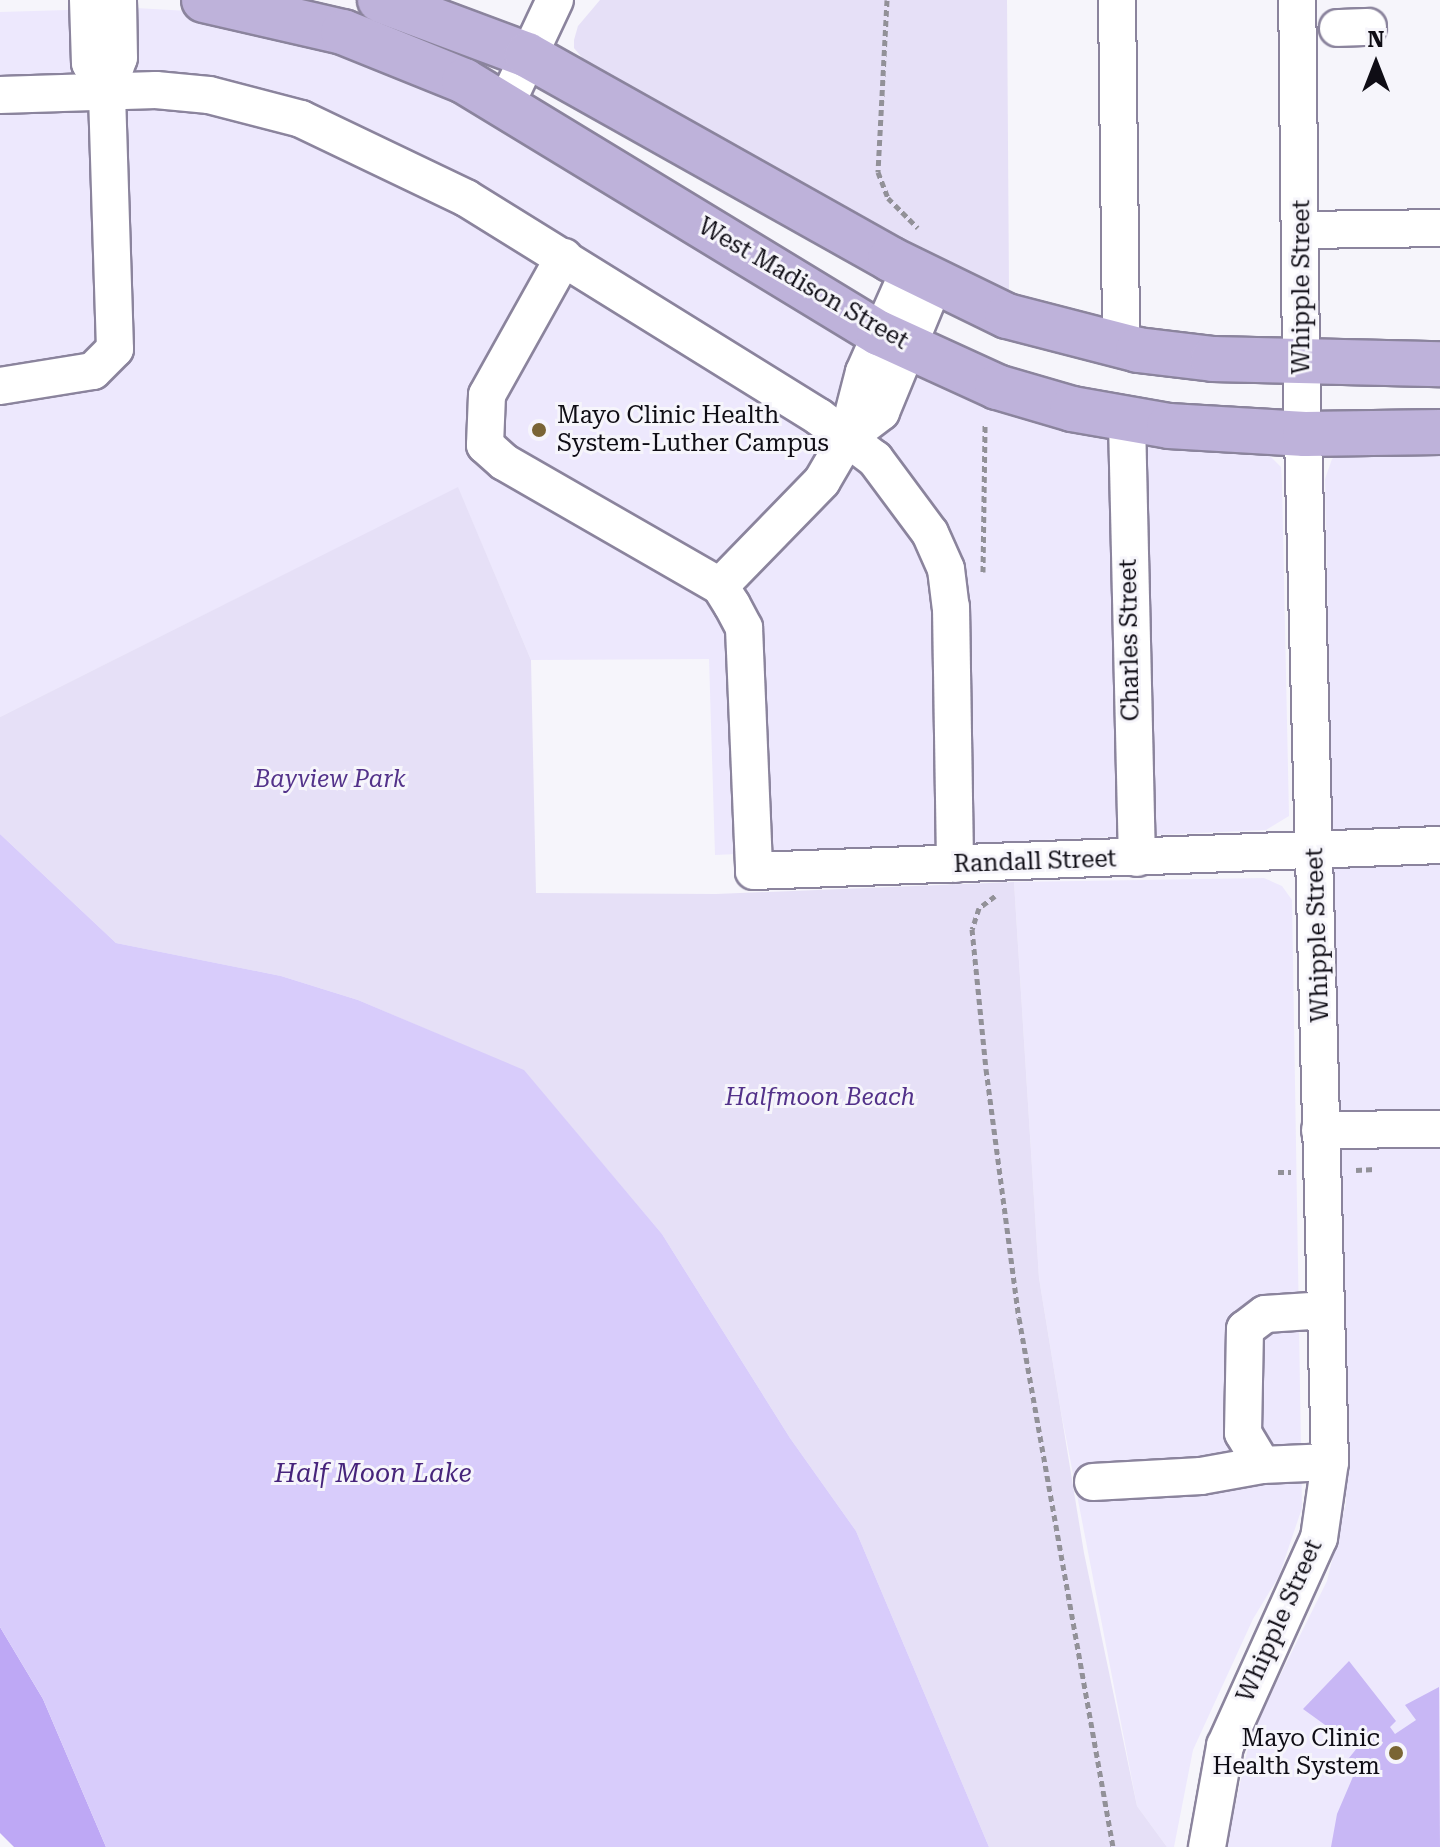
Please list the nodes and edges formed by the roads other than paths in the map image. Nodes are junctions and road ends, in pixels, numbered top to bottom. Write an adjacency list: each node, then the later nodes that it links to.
1 (88, 0): 9 (street)
2 (118, 0): 9 (street)
3 (204, 0): 11 (main road, West Madison Street)
4 (380, 0): 8 (main road)
5 (555, 0): 8 (street)
6 (1117, 0): 17 (street)
7 (1297, 0): 13 (street, Whipple Street)
8 (527, 55): 11 (street); 15 (main road)
9 (107, 92): 10 (street); 14 (street); 20 (street)
10 (0, 95)
11 (506, 104): 16 (main road, West Madison Street)
12 (1440, 228): 13 (street)
13 (1302, 230): 18 (street, Whipple Street)
14 (564, 257): 24 (street); 25 (street)
15 (923, 274): 16 (street); 17 (main road)
16 (895, 340): 21 (main road, West Madison Street); 24 (street)
17 (1121, 346): 18 (main road)
18 (1301, 362): 19 (main road); 23 (street, Whipple Street)
19 (1440, 364)
20 (0, 386)
21 (1127, 421): 23 (main road, West Madison Street); 28 (street, Charles Street)
22 (1440, 432): 23 (main road, West Madison Street)
23 (1305, 434): 27 (street, Whipple Street)
24 (847, 438): 25 (street); 29 (street)
25 (720, 586): 29 (street, Randall Street)
26 (1440, 845): 27 (street, Randall Street)
27 (1315, 847): 28 (street, Randall Street); 31 (street, Whipple Street)
28 (1137, 858): 29 (street, Randall Street)
29 (955, 864)
30 (1440, 1129): 31 (street)
31 (1320, 1130): 32 (street, Whipple Street)
32 (1326, 1310): 33 (street, Whipple Street); 34 (street)
33 (1330, 1462): 34 (street); 36 (street, Whipple Street)
34 (1262, 1465): 35 (street)
35 (1093, 1482)
36 (1207, 1847)

